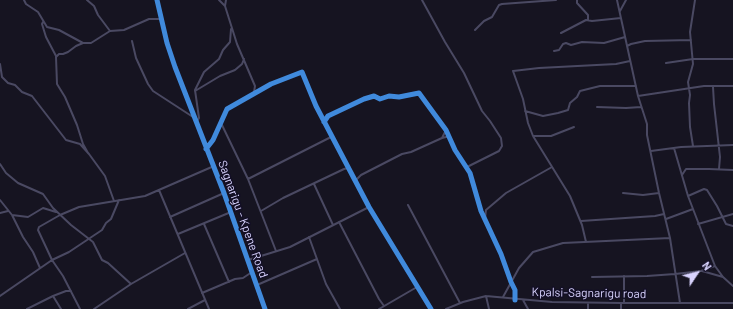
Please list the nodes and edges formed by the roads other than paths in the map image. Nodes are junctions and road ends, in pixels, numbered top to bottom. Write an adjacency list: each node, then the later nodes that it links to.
1 (24, 0): 18 (street)
2 (87, 0): 21 (street)
3 (157, 0): 16 (street, Sagnarigu - Kpene Road)
4 (219, 0): 13 (street)
5 (226, 0): 13 (street)
6 (422, 0): 65 (street)
7 (556, 0): 12 (street)
8 (577, 0): 17 (street)
9 (617, 0): 14 (street)
10 (626, 0): 14 (street)
11 (695, 0): 24 (street)
12 (516, 1): 20 (street)
13 (225, 6): 19 (street)
14 (620, 12): 15 (street)
15 (621, 18): 17 (street); 23 (street)
16 (161, 19): 21 (street); 46 (street, Sagnarigu - Kpene Road)
17 (588, 20): 22 (street)
18 (43, 21): 26 (street); 29 (street)
19 (231, 29): 30 (street); 40 (street)
20 (475, 30)
21 (110, 31): 26 (street)
22 (561, 33)
23 (625, 37): 27 (street); 28 (street)
24 (691, 40): 27 (street); 31 (street)
25 (132, 41): 46 (street)
26 (84, 43): 29 (street)
27 (627, 46): 33 (street)
28 (554, 52)
29 (56, 56): 62 (street)
30 (244, 59): 40 (street); 41 (street)
31 (692, 59): 32 (street); 34 (street); 39 (street)
32 (733, 59)
33 (630, 61): 36 (street); 45 (street)
34 (666, 62)
35 (0, 64): 62 (street)
36 (636, 86): 42 (street); 45 (street)
37 (733, 86): 38 (street)
38 (713, 87): 39 (street); 58 (street)
39 (689, 88): 42 (street); 57 (street)
40 (195, 91): 48 (street)
41 (254, 93): 47 (street); 49 (street)
42 (638, 96): 43 (street)
43 (641, 106): 44 (street); 61 (street)
44 (597, 107)
45 (525, 111): 53 (street)
46 (193, 117): 48 (street, Sagnarigu - Kpene Road)
47 (324, 122): 51 (street); 54 (street)
48 (196, 123): 60 (street, Sagnarigu - Kpene Road)
49 (221, 123): 60 (street); 71 (street)
50 (574, 128): 53 (street)
51 (446, 130): 52 (street); 55 (street)
52 (450, 136): 55 (street); 65 (street)
53 (533, 136): 66 (street)
54 (331, 137): 67 (street); 71 (street)
55 (442, 138): 72 (street)
56 (733, 145): 58 (street)
57 (693, 146): 58 (street); 59 (street)
58 (718, 146): 68 (street)
59 (674, 148): 61 (street); 70 (street)
60 (206, 149): 64 (street, Sagnarigu - Kpene Road)
61 (651, 151): 77 (street)
62 (88, 153): 81 (street)
63 (0, 164): 87 (street)
64 (214, 166): 74 (street); 75 (street, Sagnarigu - Kpene Road)
65 (467, 167): 97 (street)
66 (552, 167): 97 (street); 98 (street)
67 (348, 168): 72 (street); 73 (street)
68 (719, 170): 69 (street); 70 (street)
69 (733, 170)
70 (682, 175): 78 (street)
71 (248, 180): 86 (street)
72 (355, 181): 83 (street)
73 (314, 184): 86 (street); 102 (street)
74 (159, 190): 80 (street); 94 (street)
75 (224, 193): 88 (street, Sagnarigu - Kpene Road); 94 (street)
76 (623, 193): 77 (street)
77 (659, 193): 90 (street)
78 (688, 196): 84 (street); 95 (street)
79 (0, 200): 85 (street)
80 (119, 200): 81 (street); 107 (street)
81 (114, 201): 93 (street)
82 (408, 205): 137 (street)
83 (369, 207): 99 (street); 127 (street)
84 (693, 209): 96 (street); 101 (street)
85 (9, 211): 89 (street); 92 (street)
86 (262, 211): 109 (street)
87 (57, 212): 92 (street); 93 (street)
88 (231, 212): 100 (street); 113 (street, Sagnarigu - Kpene Road)
89 (0, 213)
90 (664, 214): 96 (street); 98 (street)
91 (733, 214): 95 (street)
92 (12, 215): 115 (street)
93 (60, 215): 107 (street); 112 (street)
94 (170, 217): 104 (street)
95 (722, 217): 101 (street); 103 (street)
96 (666, 219): 106 (street)
97 (485, 220): 124 (street)
98 (581, 221): 108 (street)
99 (339, 222): 102 (street); 142 (street)
100 (204, 224): 104 (street); 122 (street)
101 (698, 224): 114 (street)
102 (333, 225): 105 (street)
103 (733, 226)
104 (178, 234): 110 (street)
105 (309, 237): 109 (street); 111 (street)
106 (670, 238): 108 (street); 118 (street)
107 (89, 239): 112 (street); 123 (street)
108 (586, 242): 124 (street)
109 (276, 251): 113 (street)
110 (186, 253): 123 (street); 129 (street)
111 (317, 259): 125 (street); 150 (street)
112 (52, 260): 115 (street); 128 (street)
113 (248, 260): 117 (street, Sagnarigu - Kpene Road)
114 (715, 266): 116 (street); 121 (street)
115 (40, 268): 130 (street)
116 (701, 271): 118 (street); 121 (street)
117 (253, 272): 122 (street); 125 (street, Sagnarigu - Kpene Road)
118 (675, 274): 119 (street); 140 (street)
119 (624, 276): 120 (street); 139 (street)
120 (592, 277)
121 (723, 277): 126 (street)
122 (229, 282): 129 (street)
123 (131, 284): 146 (street)
124 (511, 284): 133 (street); 135 (street)
125 (257, 285): 149 (street, Sagnarigu - Kpene Road)
126 (733, 286)
127 (417, 287): 142 (street); 152 (street)
128 (71, 291): 131 (street); 145 (street)
129 (202, 293): 134 (street)
130 (0, 296)
131 (53, 296): 143 (street); 144 (street)
132 (486, 296): 133 (street, Kpalsi-Sagnarigu road); 137 (street, Kpalsi-Sagnarigu road); 154 (street)
133 (503, 297): 135 (street, Kpalsi-Sagnarigu road)
134 (205, 300): 147 (street); 148 (street)
135 (515, 300): 136 (street, Kpalsi-Sagnarigu road)
136 (523, 300): 138 (street, Kpalsi-Sagnarigu road); 155 (street)
137 (460, 303): 153 (street, Kpalsi-Sagnarigu road)
138 (588, 303): 139 (street, Kpalsi-Sagnarigu road); 156 (street)
139 (622, 303): 140 (street, Kpalsi-Sagnarigu road); 157 (street)
140 (680, 303): 141 (street, Kpalsi-Sagnarigu road)
141 (733, 303)
142 (384, 306): 151 (street)
143 (27, 309)
144 (61, 309)
145 (80, 309)
146 (94, 309)
147 (188, 309)
148 (208, 309)
149 (265, 309)
150 (340, 309)
151 (379, 309)
152 (431, 309)
153 (446, 309)
154 (489, 309)
155 (528, 309)
156 (588, 309)
157 (621, 309)

